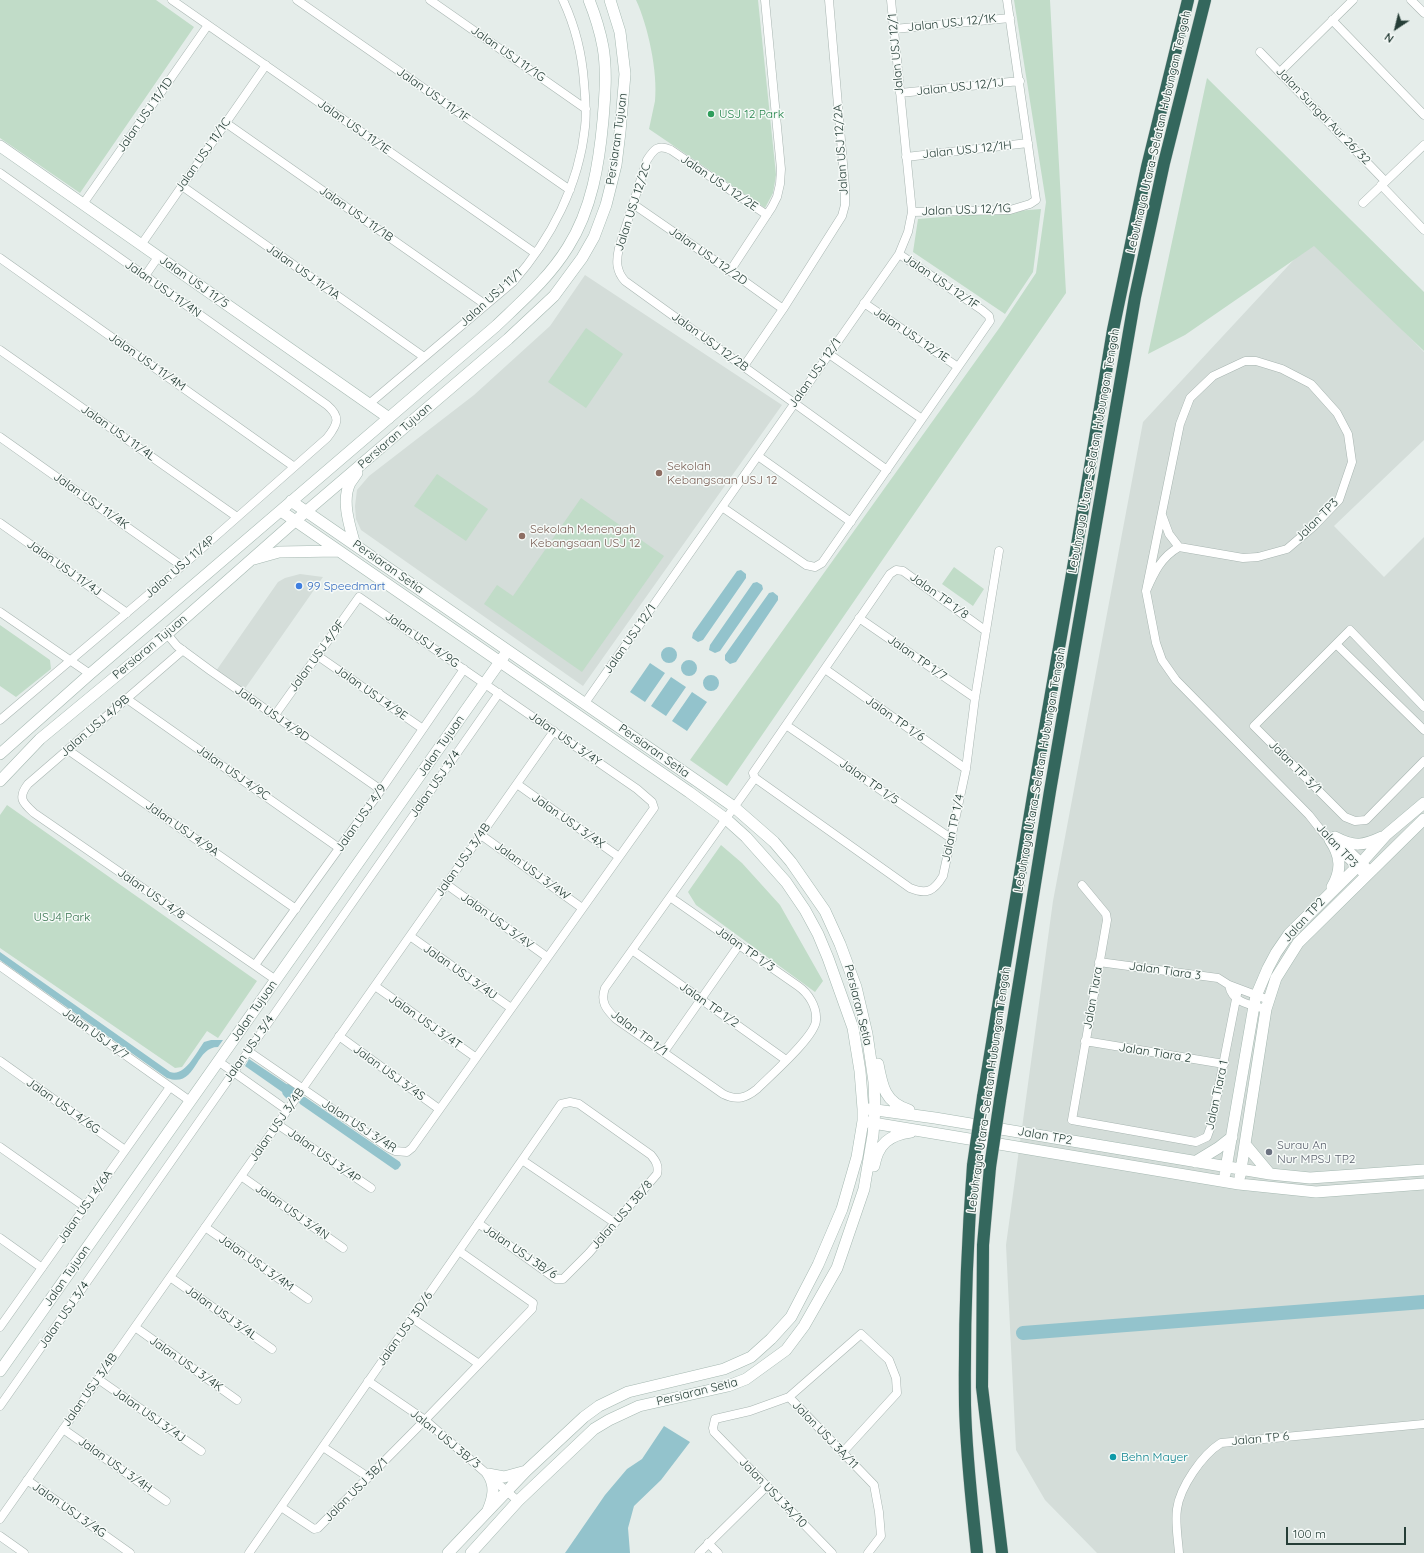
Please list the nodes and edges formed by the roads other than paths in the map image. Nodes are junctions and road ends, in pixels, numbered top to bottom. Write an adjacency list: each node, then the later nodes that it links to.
1 (172, 0): 18 (street, Jalan USJ 11/1E)
2 (297, 0): 38 (street, Jalan USJ 11/1F)
3 (430, 0): 25 (street, Jalan USJ 11/1G)
4 (563, 0): 25 (street, Jalan USJ 11/1)
5 (589, 0): 33 (main road, Persiaran Tujuan)
6 (610, 0): 34 (main road, Persiaran Tujuan)
7 (765, 0): 43 (street)
8 (828, 0): 55 (street, Jalan USJ 12/2A)
9 (891, 0): 19 (street, Jalan USJ 12/1)
10 (1007, 0): 16 (street)
11 (1188, 0): 250 (highway, Lebuhraya Utara–Selatan Hubungan Tengah, bridge)
12 (1205, 0): 251 (highway, Lebuhraya Utara–Selatan Hubungan Tengah, bridge)
13 (1353, 0): 17 (street)
14 (1411, 0): 15 (street)
15 (1424, 13)
16 (1010, 18): 19 (street, Jalan USJ 12/1K); 23 (street)
17 (1332, 20): 22 (street); 26 (street)
18 (208, 25): 21 (street, Jalan USJ 11/1E); 40 (street, Jalan USJ 11/1D)
19 (894, 29): 24 (street, Jalan USJ 12/1)
20 (1260, 52): 22 (street, Jalan Sungai Aur 26/32)
21 (266, 65): 27 (street, Jalan USJ 11/1C); 46 (street, Jalan USJ 11/1E)
22 (1280, 72): 36 (street, Jalan Sungai Aur 26/32)
23 (1020, 81): 24 (street, Jalan USJ 12/1J); 28 (street)
24 (900, 93): 32 (street, Jalan USJ 12/1)
25 (586, 109): 38 (street, Jalan USJ 11/1)
26 (1424, 115)
27 (226, 123): 37 (street, Jalan USJ 11/1C); 54 (street, Jalan USJ 11/1B)
28 (1028, 143): 32 (street, Jalan USJ 12/1H); 42 (street, Jalan USJ 12/1G)
29 (1424, 145): 36 (street)
30 (0, 146): 40 (main road, Jalan USJ 11/5)
31 (671, 150): 41 (street, Jalan USJ 12/2C); 43 (street, Jalan USJ 12/2E)
32 (906, 157): 42 (street, Jalan USJ 12/1)
33 (598, 162): 34 (main road); 64 (main road, Persiaran Tujuan)
34 (616, 165): 68 (main road, Persiaran Tujuan)
35 (0, 174): 51 (street, Jalan USJ 11/4N)
36 (1383, 183): 39 (street); 44 (street, Jalan Sungai Aur 26/32)
37 (182, 186): 45 (street, Jalan USJ 11/1C); 58 (street, Jalan USJ 11/1A)
38 (570, 190): 46 (street, Jalan USJ 11/1)
39 (1363, 203)
40 (83, 204): 45 (main road, Jalan USJ 11/5)
41 (633, 204): 50 (street, Jalan USJ 12/2D); 52 (street, Jalan USJ 12/2C)
42 (912, 212): 47 (street, Jalan USJ 12/1)
43 (766, 215): 50 (street)
44 (1424, 230)
45 (141, 245): 48 (main road, Jalan USJ 11/5)
46 (535, 253): 54 (street, Jalan USJ 11/1)
47 (899, 254): 53 (street, Jalan USJ 12/1); 60 (street, Jalan USJ 12/1F)
48 (158, 257): 51 (street); 62 (main road, Jalan USJ 11/5)
49 (0, 258): 69 (street, Jalan USJ 11/4M)
50 (730, 270): 55 (street, Jalan USJ 12/2D)
51 (145, 276): 63 (street, Jalan USJ 11/4N)
52 (625, 281): 59 (street, Jalan USJ 12/2B)
53 (864, 303): 57 (street, Jalan USJ 12/1); 60 (street, Jalan USJ 12/1E)
54 (486, 305): 58 (street, Jalan USJ 11/1)
55 (783, 309): 59 (street, Jalan USJ 12/2A)
56 (0, 350): 76 (street, Jalan USJ 11/4L)
57 (829, 354): 61 (street, Jalan USJ 12/1); 65 (street)
58 (424, 357): 62 (street, Jalan USJ 11/1)
59 (744, 366): 61 (street, Jalan USJ 12/2B)
60 (958, 367): 65 (street)
61 (795, 403): 67 (street, Jalan USJ 12/1); 70 (street, Jalan USJ 12/2B)
62 (369, 404): 64 (main road, Jalan USJ 11/5)
63 (327, 405): 69 (street, Jalan USJ 11/4P)
64 (388, 418): 71 (main road, Persiaran Tujuan)
65 (922, 419): 70 (street)
66 (0, 437): 85 (street, Jalan USJ 11/4K)
67 (758, 456): 72 (street, Jalan USJ 12/1); 78 (street)
68 (364, 462): 74 (main road, Persiaran Tujuan); 80 (main road)
69 (294, 466): 76 (street, Jalan USJ 11/4P)
70 (887, 470): 78 (street)
71 (291, 501): 73 (main road, Persiaran Tujuan); 74 (main road, Persiaran Setia)
72 (722, 507): 78 (street); 106 (street, Jalan USJ 12/1)
73 (281, 511): 77 (main road, Persiaran Setia); 101 (main road, Persiaran Tujuan)
74 (307, 512): 77 (main road, Persiaran Tujuan); 80 (main road, Persiaran Setia)
75 (1162, 516): 81 (street); 81 (street, Jalan TP3); 86 (street, Jalan TP3)
76 (237, 517): 85 (street, Jalan USJ 11/4P)
77 (296, 521): 82 (main road, Persiaran Setia); 84 (main road, Persiaran Tujuan)
78 (851, 522)
79 (0, 524): 89 (street, Jalan USJ 11/4J)
80 (355, 545): 95 (main road, Persiaran Setia)
81 (1179, 546): 86 (street)
82 (338, 551): 84 (main road); 98 (main road, Persiaran Setia)
83 (999, 552): 91 (street, Jalan TP 1/4)
84 (251, 560): 92 (main road, Persiaran Tujuan)
85 (182, 566): 89 (street, Jalan USJ 11/4P)
86 (1146, 591): 130 (street, Jalan TP3)
87 (359, 597): 96 (street, Jalan USJ 4/9F); 99 (street, Jalan USJ 4/9G)
88 (0, 612): 97 (street)
89 (127, 613): 97 (street, Jalan USJ 11/4P)
90 (860, 618): 91 (street, Jalan TP 1/8); 100 (street); 104 (street, Jalan TP 1/7)
91 (986, 631): 104 (street, Jalan TP 1/4)
92 (167, 634): 94 (street, Jalan USJ 4/9D); 120 (main road, Persiaran Tujuan)
93 (1336, 644): 107 (street); 113 (street); 117 (street, Jalan TP 3/1)
94 (183, 650): 105 (street, Jalan USJ 4/9B); 108 (street, Jalan USJ 4/9D)
95 (508, 650): 98 (main road, Jalan Tujuan); 106 (main road, Persiaran Setia)
96 (318, 656): 108 (street, Jalan USJ 4/9F); 112 (street, Jalan USJ 4/9E)
97 (71, 660): 101 (street); 110 (street, Jalan USJ 11/4P)
98 (500, 662): 102 (main road, Jalan Tujuan); 109 (main road, Persiaran Setia)
99 (464, 669): 102 (street, Jalan USJ 4/9G); 112 (street, Jalan USJ 4/9)
100 (825, 669): 111 (street); 118 (street, Jalan TP 1/6)
101 (90, 674): 116 (main road, Persiaran Tujuan)
102 (485, 684): 103 (street, Jalan USJ 3/4Y); 149 (main road, Jalan Tujuan)
103 (499, 693): 114 (street, Jalan USJ 3/4Y); 162 (street, Jalan USJ 3/4)
104 (974, 698): 118 (street, Jalan TP 1/4)
105 (127, 699): 115 (street, Jalan USJ 4/9B); 132 (street, Jalan USJ 4/9C)
106 (585, 703): 109 (main road); 125 (main road, Persiaran Setia)
107 (1424, 707)
108 (275, 715): 122 (street, Jalan USJ 4/9D)
109 (582, 719): 126 (main road, Persiaran Setia)
110 (0, 720)
111 (786, 725): 119 (street); 131 (street, Jalan TP 1/5)
112 (423, 729): 122 (street, Jalan USJ 4/9)
113 (1424, 730)
114 (554, 731): 121 (street, Jalan USJ 3/4B); 133 (street, Jalan USJ 3/4Y)
115 (68, 750): 124 (street, Jalan USJ 4/9B); 141 (street, Jalan USJ 4/9A)
116 (0, 754)
117 (1424, 762)
118 (966, 769): 131 (street, Jalan TP 1/4)
119 (755, 778): 125 (street); 131 (street, Jalan TP 1/4)
120 (0, 781)
121 (516, 784): 128 (street, Jalan USJ 3/4B); 133 (street, Jalan USJ 3/4X)
122 (381, 790): 132 (street, Jalan USJ 4/9)
123 (1424, 803): 129 (main road, Jalan TP2)
124 (27, 807): 147 (street, Jalan USJ 4/8)
125 (734, 807): 126 (street, Jalan TP 1/1); 152 (main road, Persiaran Setia)
126 (726, 819): 138 (street, Jalan TP 1/1); 175 (main road, Persiaran Setia)
127 (1424, 820): 135 (main road, Jalan TP2)
128 (481, 835): 136 (street, Jalan USJ 3/4B); 140 (street, Jalan USJ 3/4W)
129 (1386, 835): 130 (main road); 134 (main road, Jalan TP2)
130 (1333, 838): 134 (street, Jalan TP3); 139 (main road)
131 (952, 839)
132 (339, 848): 141 (street, Jalan USJ 4/9)
133 (619, 857): 140 (street)
134 (1360, 864): 135 (street, Jalan TP3); 139 (main road, Jalan TP2)
135 (1368, 874): 157 (main road, Jalan TP2)
136 (446, 884): 142 (street, Jalan USJ 3/4B); 145 (street, Jalan USJ 3/4V)
137 (1082, 885): 146 (street, Jalan Tiara)
138 (670, 897): 143 (street, Jalan TP 1/3); 144 (street, Jalan TP 1/1)
139 (1325, 898): 156 (main road, Jalan TP2)
140 (582, 908): 145 (street)
141 (296, 909): 147 (street, Jalan USJ 4/9)
142 (410, 936): 151 (street, Jalan USJ 3/4B); 159 (street, Jalan USJ 3/4U)
143 (739, 945): 154 (street); 158 (street, Jalan TP 1/3)
144 (632, 950): 154 (street, Jalan TP 1/2); 163 (street, Jalan TP 1/1)
145 (547, 957): 159 (street)
146 (1099, 962): 150 (street, Jalan Tiara 3); 161 (street, Jalan Tiara)
147 (255, 965): 149 (street, Jalan USJ 4/8)
148 (0, 966): 170 (street, Jalan USJ 4/7)
149 (276, 980): 167 (main road, Jalan Tujuan)
150 (1229, 985): 153 (street, Jalan Tiara 3); 155 (street)
151 (374, 986): 160 (street, Jalan USJ 3/4B); 164 (street, Jalan USJ 3/4T)
152 (856, 987): 176 (main road, Persiaran Setia); 178 (main road)
153 (1238, 989): 155 (street, Jalan Tiara 1); 156 (street, Jalan Tiara 3)
154 (701, 999): 163 (street); 165 (street, Jalan TP 1/2)
155 (1236, 999): 156 (street, Jalan Tiara 3); 168 (street, Jalan Tiara 1)
156 (1255, 1001): 157 (street, Jalan Tiara 3); 183 (main road, Jalan TP2)
157 (1268, 1005): 184 (main road, Jalan TP2)
158 (814, 1007): 165 (street, Jalan TP 1/1)
159 (511, 1008): 164 (street)
160 (339, 1036): 171 (street, Jalan USJ 3/4B); 174 (street, Jalan USJ 3/4S)
161 (1085, 1041): 168 (street, Jalan Tiara 2); 179 (street, Jalan Tiara)
162 (248, 1051): 169 (street, Jalan USJ 3/4); 171 (street, Jalan USJ 3/4R)
163 (664, 1052): 165 (street, Jalan TP 1/1)
164 (475, 1057): 174 (street)
165 (786, 1060)
166 (0, 1061): 186 (street, Jalan USJ 4/6G)
167 (218, 1061): 169 (street); 172 (main road, Jalan Tujuan)
168 (1224, 1064): 179 (street, Jalan Tiara 1)
169 (233, 1072): 177 (street); 220 (street, Jalan USJ 3/4)
170 (170, 1088): 172 (street, Jalan USJ 4/7); 186 (street, Jalan USJ 4/6A)
171 (302, 1088): 174 (street, Jalan USJ 3/4R); 177 (street, Jalan USJ 3/4B)
172 (190, 1101): 215 (main road, Jalan Tujuan)
173 (561, 1104): 187 (street, Jalan USJ 3D/6); 200 (street, Jalan USJ 3B/8)
174 (439, 1109)
175 (863, 1109): 176 (main road, Jalan TP2); 180 (main road, Persiaran Setia)
176 (875, 1109): 178 (main road, Jalan TP2); 180 (main road, Persiaran Setia)
177 (287, 1110): 181 (street, Jalan USJ 3/4B)
178 (935, 1118): 188 (main road, Jalan TP2)
179 (1072, 1120)
180 (868, 1122): 182 (main road, Jalan TP2); 206 (main road, Persiaran Setia); 228 (main road, Persiaran Setia)
181 (277, 1124): 193 (street, Jalan USJ 3/4B); 197 (street, Jalan USJ 3/4P)
182 (931, 1132): 194 (main road, Jalan TP2); 206 (main road)
183 (1232, 1137): 188 (main road); 189 (main road, Jalan TP2)
184 (1245, 1144): 190 (main road, Jalan TP2); 192 (main road)
185 (0, 1147): 198 (street)
186 (126, 1150): 198 (street, Jalan USJ 4/6A)
187 (522, 1160): 199 (street, Jalan USJ 3D/6); 200 (street)
188 (1195, 1162): 189 (main road, Jalan TP2)
189 (1227, 1167): 190 (main road, Jalan TP2); 194 (main road, Jalan TP2)
190 (1241, 1170): 192 (main road, Jalan TP2); 195 (main road, Jalan TP2)
191 (1424, 1170): 192 (main road, Jalan TP2)
192 (1270, 1174)
193 (241, 1176): 201 (street, Jalan USJ 3/4B); 203 (street, Jalan USJ 3/4N)
194 (1224, 1182): 195 (main road, Jalan TP2)
195 (1239, 1184): 196 (main road, Jalan TP2)
196 (1421, 1185)
197 (370, 1188)
198 (85, 1207): 205 (street, Jalan USJ 4/6A)
199 (478, 1223): 204 (street, Jalan USJ 3D/6); 208 (street, Jalan USJ 3B/6)
200 (615, 1223): 208 (street, Jalan USJ 3B/8)
201 (205, 1227): 207 (street, Jalan USJ 3/4B); 209 (street, Jalan USJ 3/4M)
202 (0, 1238): 205 (street)
203 (343, 1248)
204 (458, 1251): 210 (street, Jalan USJ 3D/6); 214 (street, Jalan USJ 3B/1)
205 (42, 1268): 211 (street, Jalan USJ 4/6A)
206 (837, 1268): 235 (main road, Persiaran Setia)
207 (170, 1277): 212 (street, Jalan USJ 3/4B); 213 (street, Jalan USJ 3/4L)
208 (563, 1278)
209 (308, 1299)
210 (412, 1318): 214 (street); 217 (street, Jalan USJ 3D/6)
211 (0, 1327)
212 (135, 1327): 216 (street, Jalan USJ 3/4B); 219 (street, Jalan USJ 3/4K)
213 (272, 1350)
214 (479, 1364): 221 (street, Jalan USJ 3B/1)
215 (0, 1371)
216 (98, 1379): 223 (street, Jalan USJ 3/4B); 226 (street, Jalan USJ 3/4J)
217 (368, 1381): 221 (street, Jalan USJ 3B/3); 225 (street, Jalan USJ 3D/6)
218 (789, 1398): 224 (street, Jalan USJ 3A/11); 227 (street, Jalan USJ 3A/11); 227 (street)
219 (237, 1400)
220 (0, 1406)
221 (425, 1420): 229 (street, Jalan USJ 3B/3); 230 (street, Jalan USJ 3B/1)
222 (1424, 1424): 252 (street, Jalan TP 6)
223 (64, 1429): 231 (street, Jalan USJ 3/4B); 234 (street, Jalan USJ 3/4H)
224 (714, 1432): 232 (street, Jalan USJ 3A/10)
225 (322, 1447): 230 (street); 236 (street, Jalan USJ 3D/6)
226 (201, 1451)
227 (843, 1452): 249 (street, Jalan USJ 3A/11)
228 (526, 1471): 229 (main road); 233 (main road, Persiaran Setia)
229 (488, 1474): 233 (street, Jalan USJ 3B/3); 237 (main road)
230 (368, 1477): 236 (street, Jalan USJ 3B/1)
231 (28, 1480): 238 (street, Jalan USJ 3/4B); 242 (street, Jalan USJ 3/4G)
232 (766, 1487): 240 (street); 248 (street, Jalan USJ 3A/10)
233 (508, 1492): 235 (street, Jalan USJ 3B/3); 237 (main road, Persiaran Setia)
234 (166, 1501)
235 (518, 1501): 245 (main road, Persiaran Setia)
236 (281, 1507): 243 (street, Jalan USJ 3D/6)
237 (487, 1513): 244 (main road, Persiaran Setia)
238 (0, 1519)
239 (0, 1536): 241 (street)
240 (708, 1543): 246 (street); 247 (street)
241 (24, 1553)
242 (130, 1553)
243 (249, 1553)
244 (448, 1553)
245 (471, 1553)
246 (699, 1553)
247 (718, 1553)
248 (832, 1553)
249 (868, 1553)
250 (977, 1553)
251 (1002, 1553)
252 (1179, 1553)

